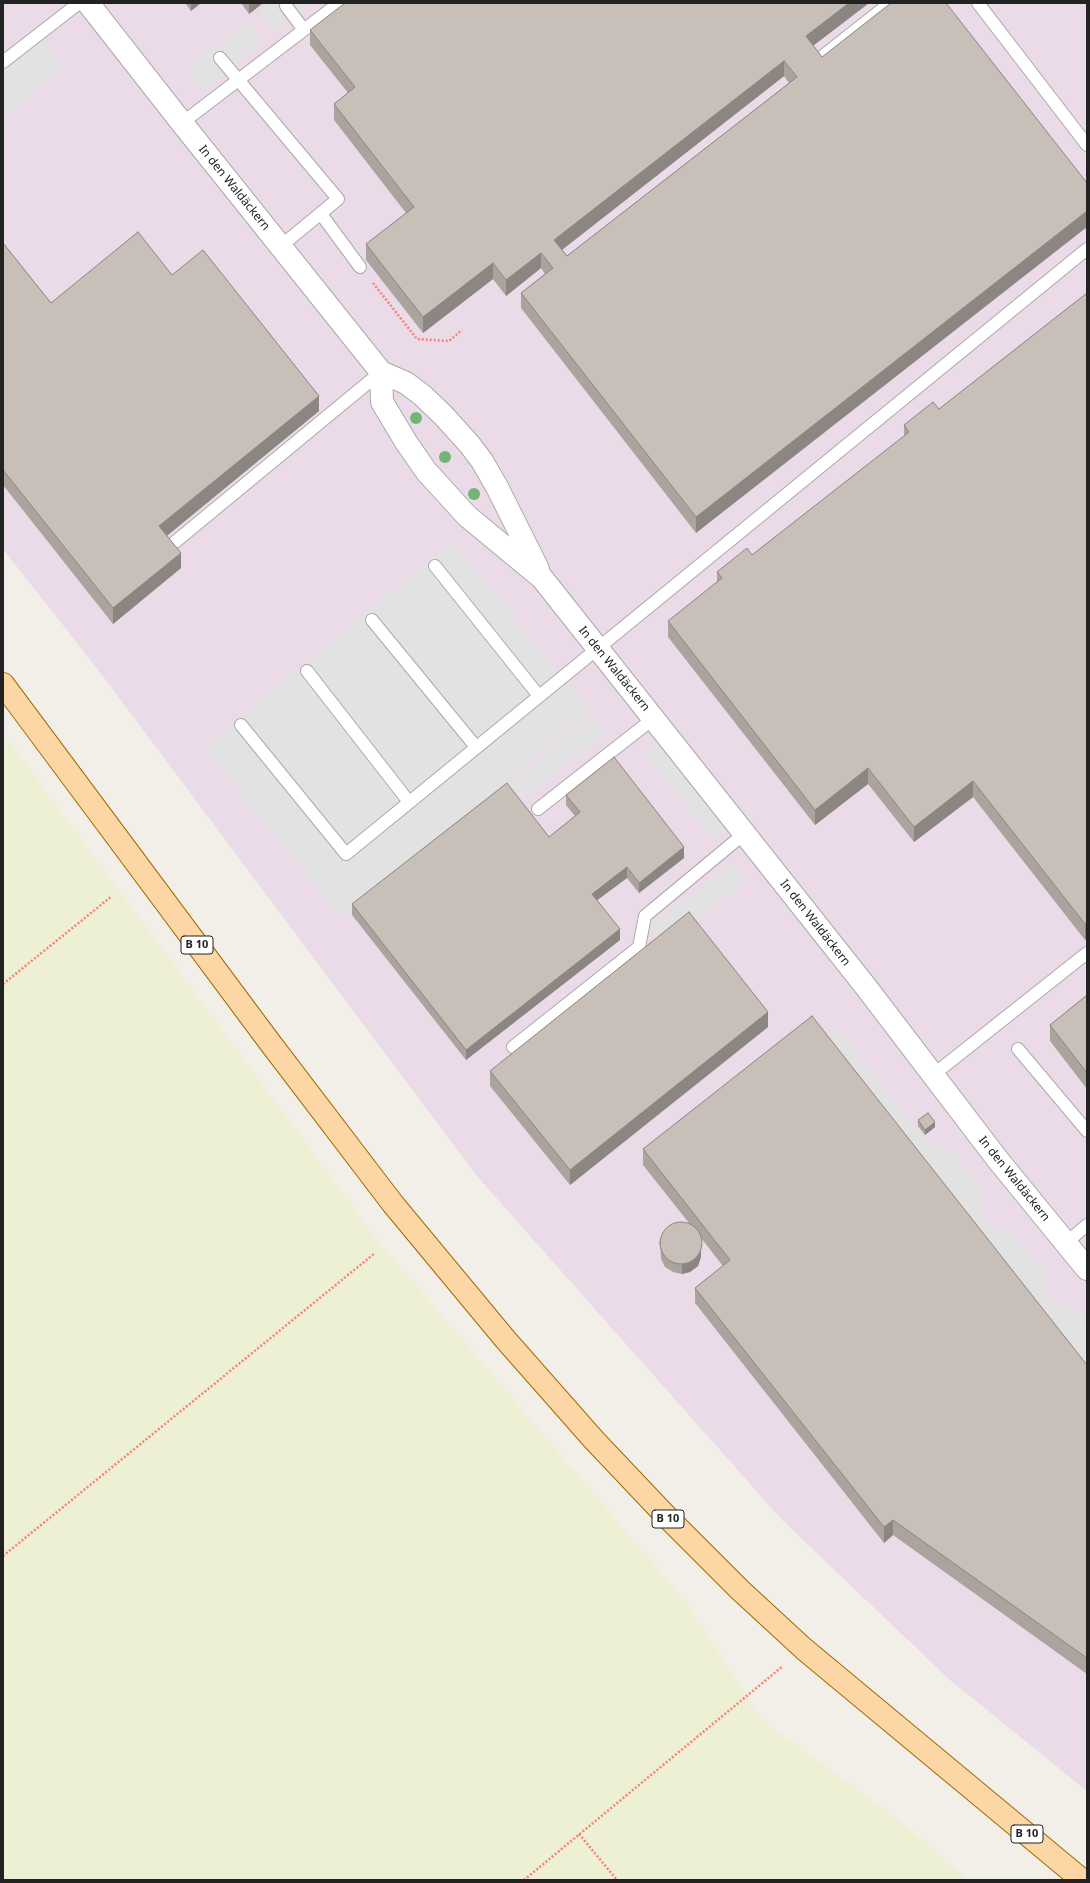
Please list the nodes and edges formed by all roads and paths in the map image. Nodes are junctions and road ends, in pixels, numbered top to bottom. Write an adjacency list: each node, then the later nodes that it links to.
1 (79, 3): 10 (lane)
2 (88, 3): 12 (street, In den Waldäckern)
3 (339, 3): 7 (lane)
4 (890, 3): 8 (lane)
5 (978, 3): 13 (lane)
6 (286, 6): 7 (lane)
7 (304, 30): 11 (lane)
8 (823, 56)
9 (220, 58): 11 (lane)
10 (3, 62)
11 (239, 80): 12 (lane); 14 (lane)
12 (182, 123): 15 (street, In den Waldäckern)
13 (1087, 145)
14 (321, 214): 15 (lane); 17 (lane)
15 (281, 246): 19 (street, In den Waldäckern)
16 (1087, 250): 24 (lane)
17 (360, 267): 18 (path)
18 (462, 330)
19 (381, 372): 20 (lane); 22 (street, In den Waldäckern); 22 (street, In den Waldäckern)
20 (175, 542)
21 (435, 566): 27 (lane)
22 (542, 578): 24 (street, In den Waldäckern)
23 (372, 620): 30 (lane)
24 (598, 648): 27 (lane); 28 (street, In den Waldäckern)
25 (307, 671): 31 (lane)
26 (3, 684): 46 (main road, B 10)
27 (538, 696): 30 (lane)
28 (654, 718): 32 (lane); 33 (street, In den Waldäckern)
29 (241, 725): 31 (lane)
30 (476, 747): 31 (lane)
31 (409, 802)
32 (538, 809)
33 (745, 833): 37 (lane); 39 (street, In den Waldäckern)
34 (112, 896): 36 (path)
35 (1087, 953): 39 (lane)
36 (3, 984)
37 (513, 1047)
38 (1018, 1049): 40 (lane)
39 (933, 1075): 42 (street, In den Waldäckern)
40 (1087, 1131)
41 (1087, 1225): 42 (lane)
42 (1066, 1244): 44 (street, In den Waldäckern)
43 (375, 1253): 45 (path)
44 (1087, 1269)
45 (3, 1556)
46 (804, 1649): 47 (path); 48 (main road, B 10)
47 (579, 1834): 49 (path); 50 (path)
48 (1081, 1875)
49 (524, 1880)
50 (617, 1880)

